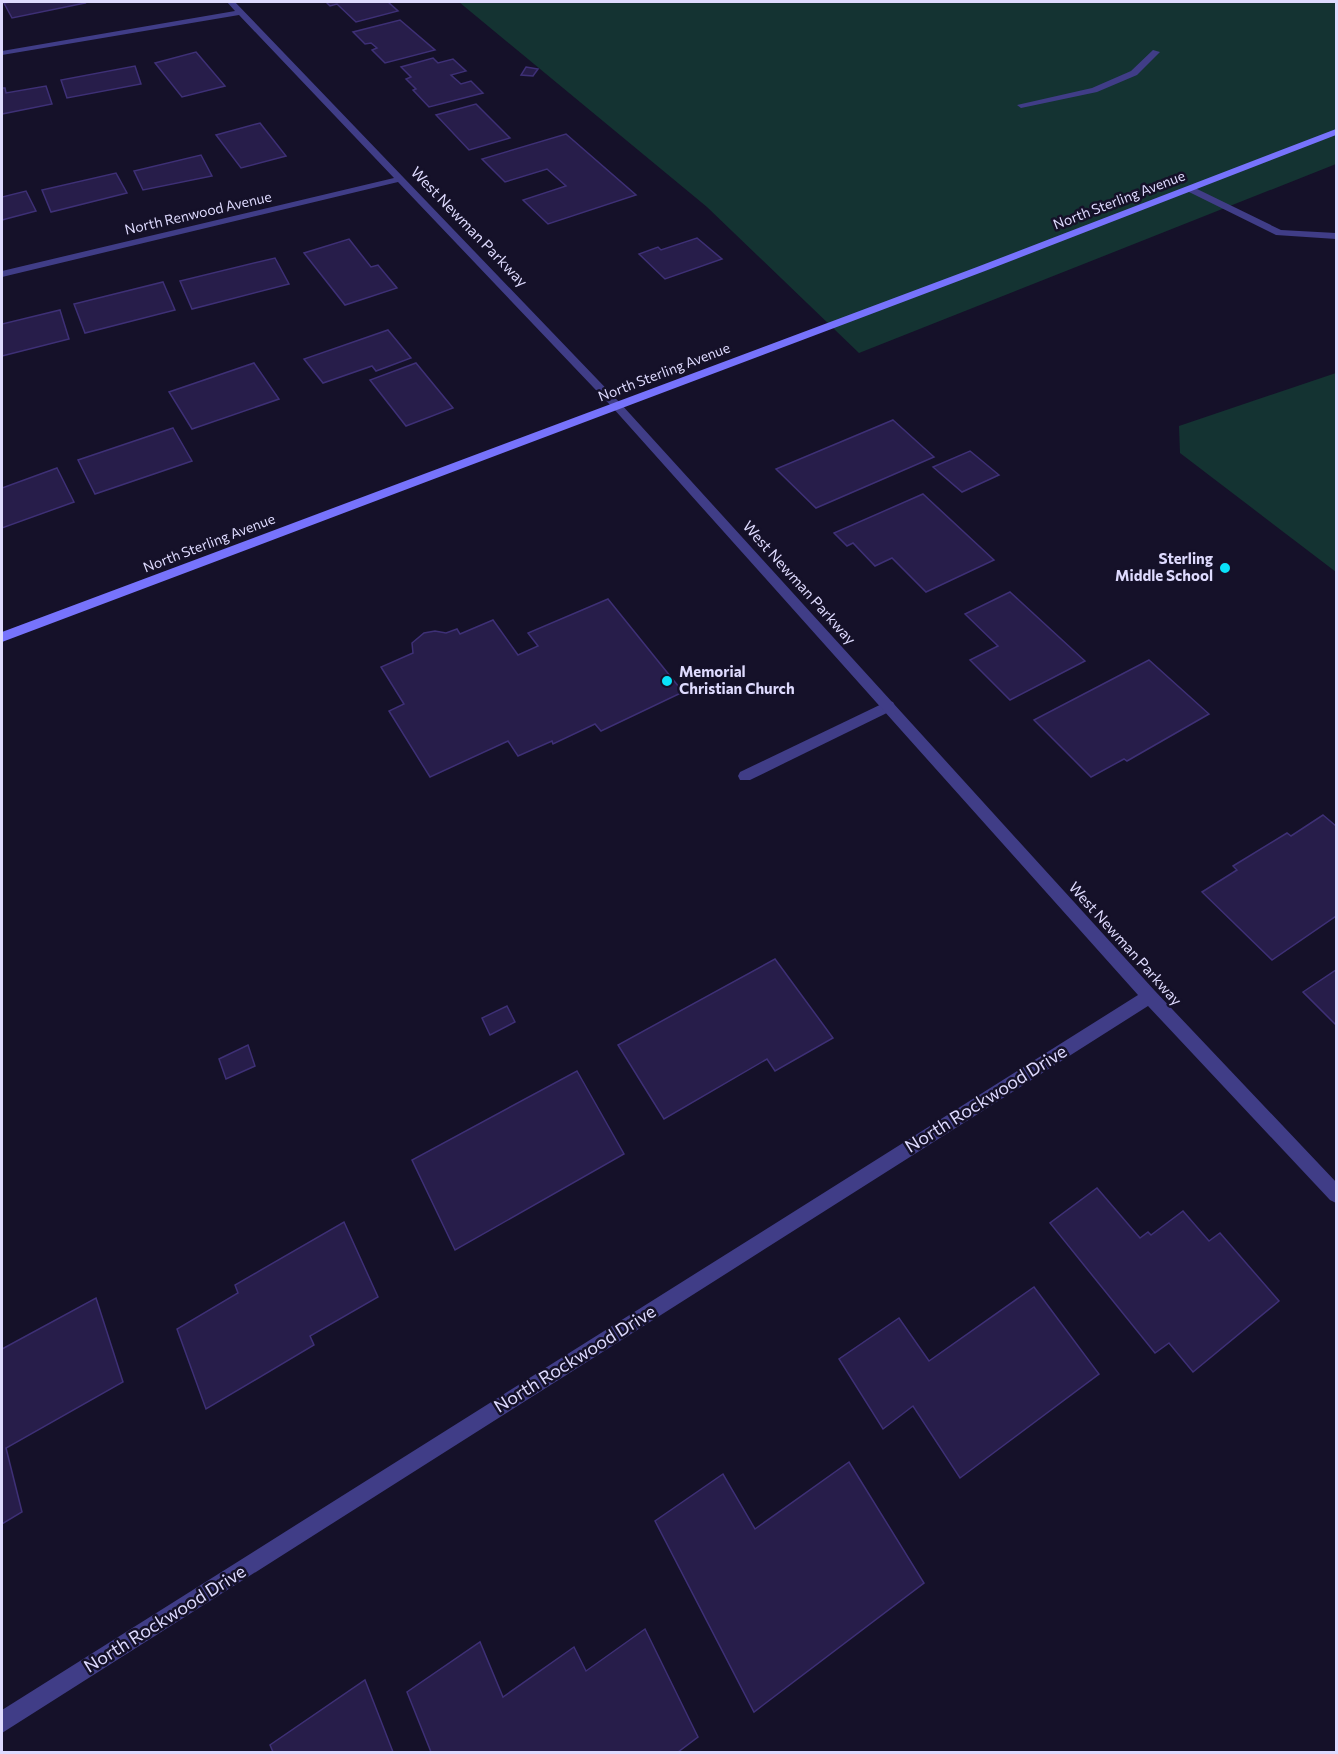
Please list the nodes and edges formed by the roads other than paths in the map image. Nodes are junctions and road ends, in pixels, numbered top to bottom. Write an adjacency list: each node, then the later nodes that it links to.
1 (231, 2): 2 (street, West Newman Parkway)
2 (240, 12): 4 (street); 7 (street, West Newman Parkway)
3 (1156, 52): 5 (street)
4 (2, 53)
5 (1021, 105)
6 (1336, 132): 8 (main road, North Sterling Avenue)
7 (400, 179): 10 (street, North Renwood Avenue); 11 (street, West Newman Parkway)
8 (1190, 189): 9 (street); 11 (main road, North Sterling Avenue)
9 (1336, 236)
10 (2, 274)
11 (617, 406): 12 (main road, North Sterling Avenue); 13 (street, West Newman Parkway)
12 (2, 637)
13 (888, 706): 14 (street); 15 (street, West Newman Parkway)
14 (745, 776)
15 (1149, 996): 16 (street, West Newman Parkway); 17 (street, North Rockwood Drive)
16 (1336, 1194)
17 (2, 1722)

